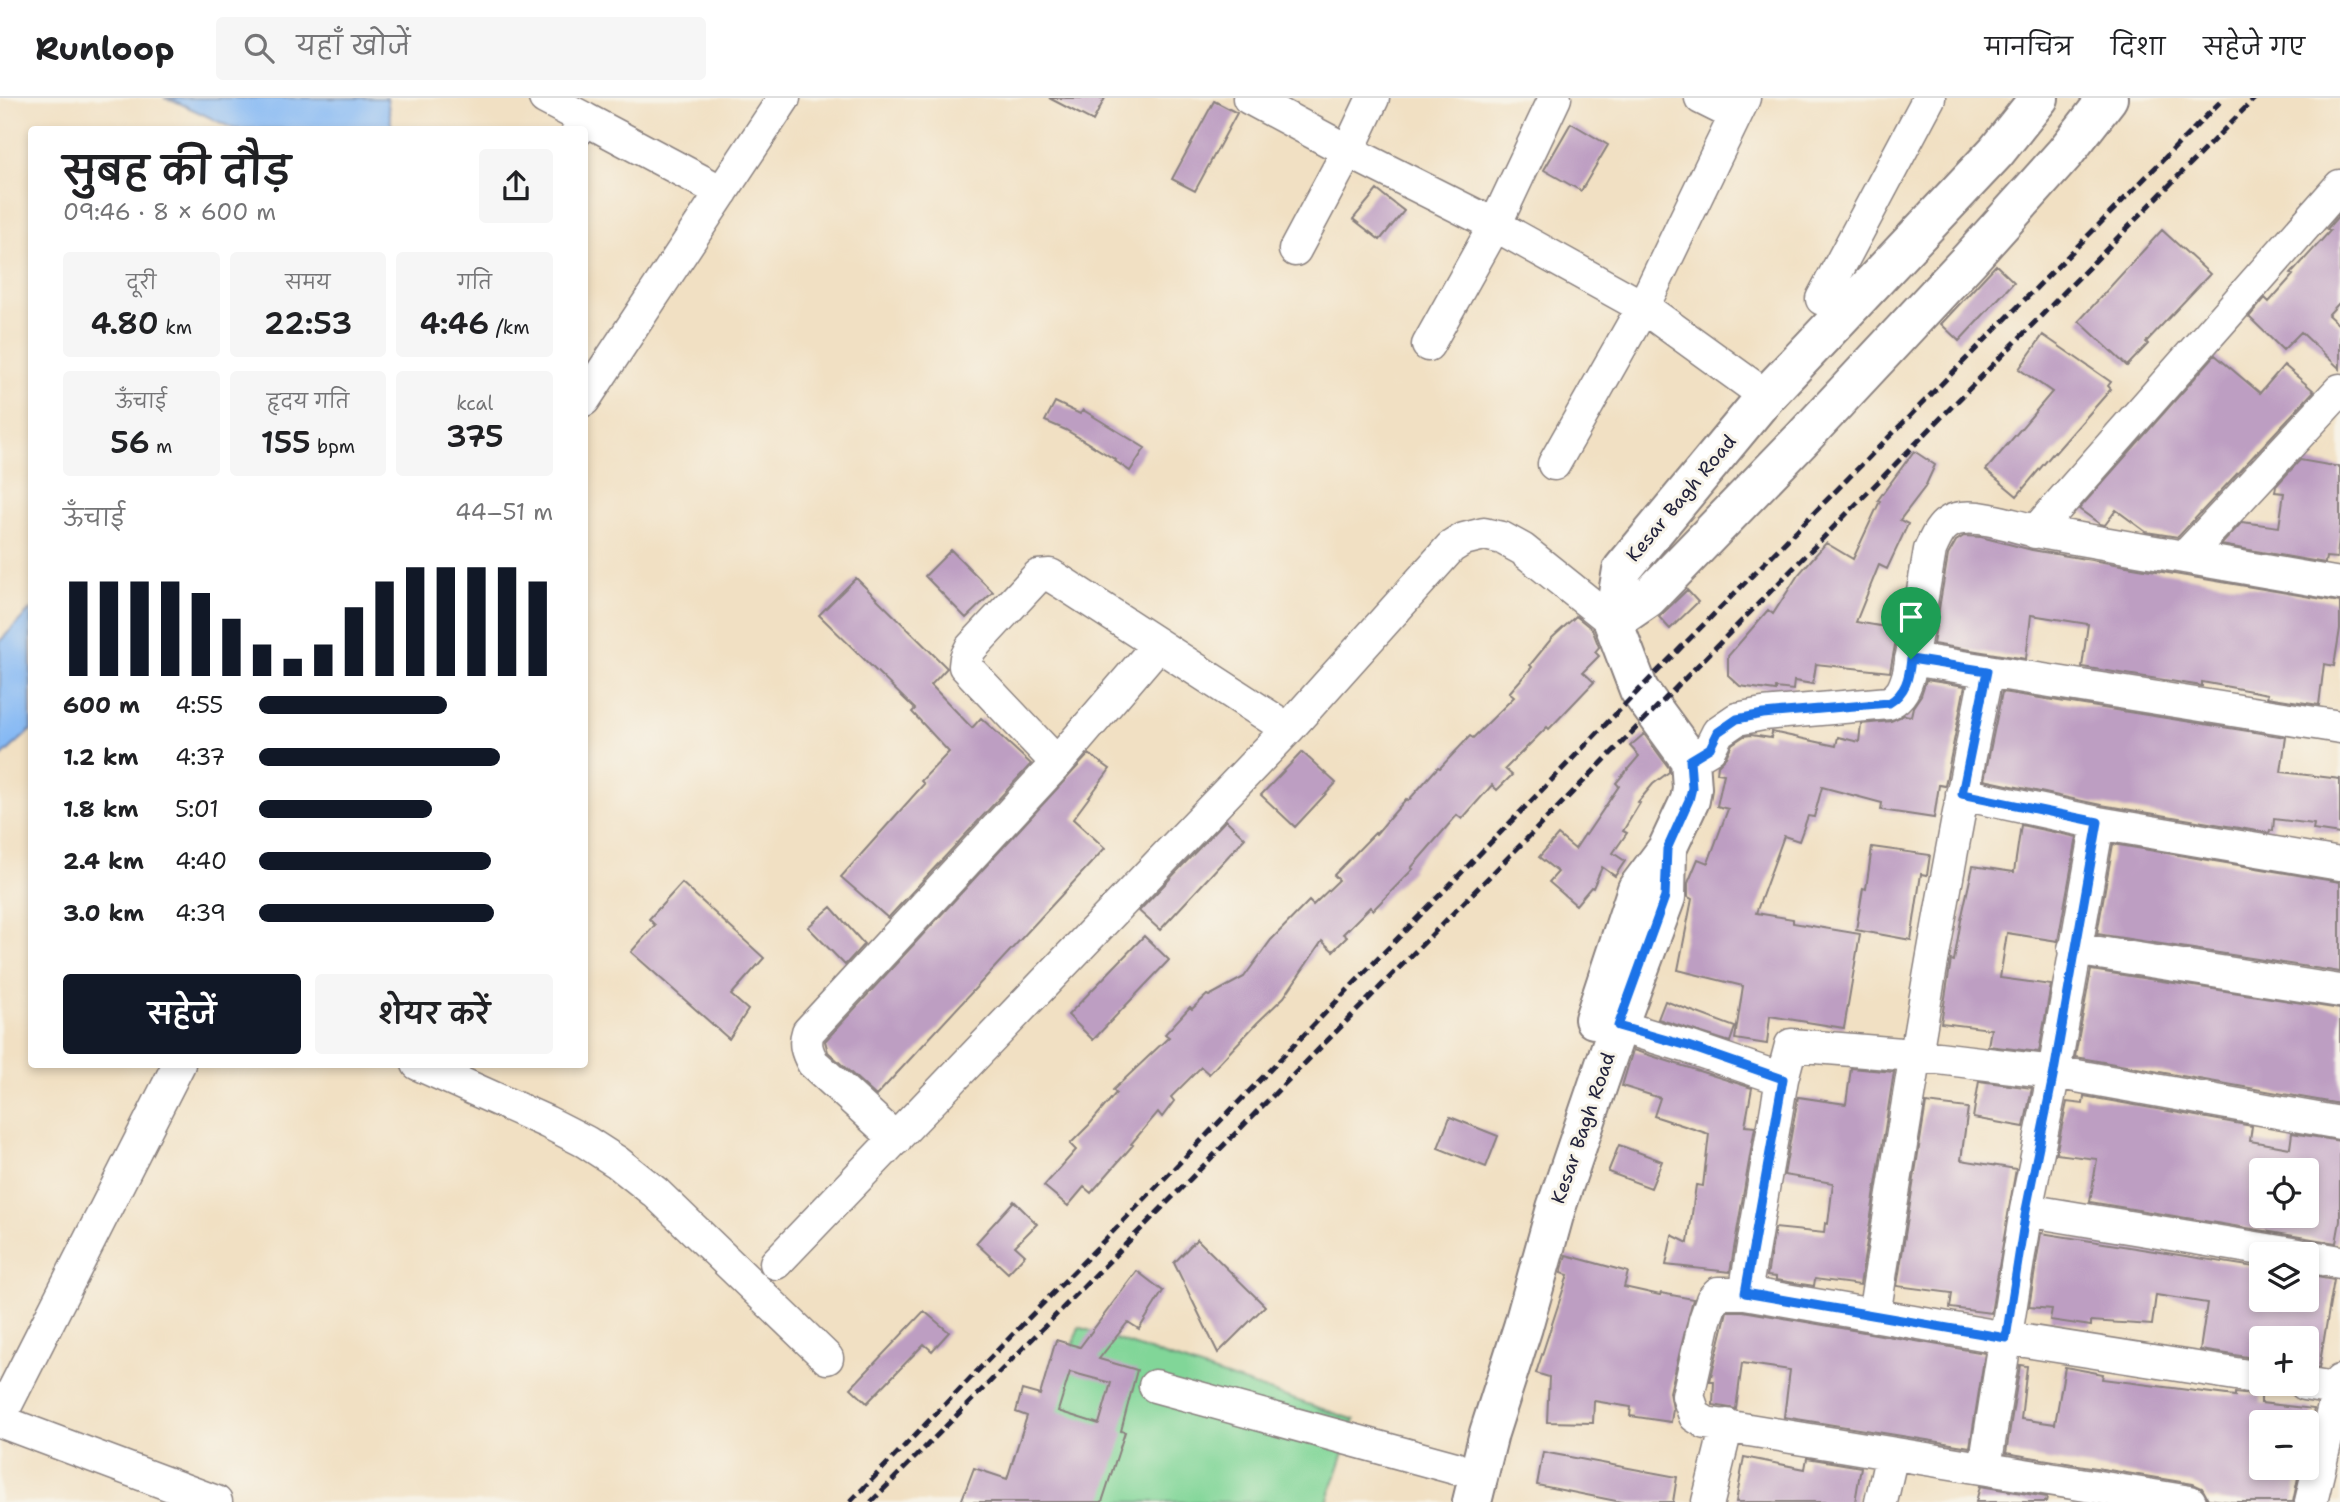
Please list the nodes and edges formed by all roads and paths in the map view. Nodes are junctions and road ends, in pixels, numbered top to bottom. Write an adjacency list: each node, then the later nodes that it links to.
1 (545, 98): 11 (street)
2 (784, 98): 15 (street)
3 (1249, 98): 13 (street)
4 (1373, 98): 13 (street)
5 (1555, 98): 16 (street)
6 (1701, 98): 10 (street)
7 (1929, 98): 18 (street)
8 (2039, 98): 23 (main road, Kesar Bagh Road)
9 (2108, 98): 28 (main road)
10 (1739, 107): 19 (street)
11 (581, 124)
12 (588, 127): 15 (street)
13 (1348, 151): 16 (street); 17 (street)
14 (2340, 186): 25 (street)
15 (722, 192): 22 (street)
16 (1495, 225): 19 (street); 20 (street)
17 (1295, 250)
18 (1822, 299)
19 (1643, 307): 23 (street); 24 (street)
20 (1428, 345)
21 (2340, 390): 26 (street)
22 (588, 394)
23 (1766, 396): 28 (main road, Kesar Bagh Road)
24 (1554, 464)
25 (2035, 532): 26 (street); 30 (street)
26 (2185, 557): 27 (street)
27 (2340, 584)
28 (1613, 622): 33 (street); 34 (main road)
29 (1158, 645): 33 (street); 35 (street); 35 (street)
30 (1911, 659): 31 (street); 34 (street)
31 (1987, 671): 32 (street); 36 (street)
32 (2339, 723)
33 (1288, 729): 49 (street)
34 (1690, 760): 38 (main road, Kesar Bagh Road)
35 (1057, 764): 49 (street)
36 (1962, 794): 37 (street); 43 (street)
37 (2098, 822): 39 (street); 40 (street)
38 (1667, 849): 42 (main road, Kesar Bagh Road); 67 (main road)
39 (2340, 864)
40 (2074, 949): 41 (street); 46 (street)
41 (2340, 991)
42 (1618, 1026): 47 (street); 70 (main road, Kesar Bagh Road)
43 (1914, 1055): 46 (street); 47 (street); 56 (street)
44 (176, 1068): 63 (street)
45 (427, 1068): 58 (street)
46 (2054, 1072): 48 (street); 50 (street)
47 (1783, 1079): 55 (street)
48 (2340, 1123)
49 (896, 1139): 54 (street)
50 (2026, 1210): 51 (street); 57 (street)
51 (2249, 1247)
52 (2319, 1258): 53 (street)
53 (2340, 1262)
54 (776, 1263)
55 (1745, 1293): 56 (street); 64 (street)
56 (1874, 1316): 57 (street)
57 (2006, 1338): 59 (street); 66 (street)
58 (827, 1357)
59 (2249, 1376)
60 (1155, 1385): 67 (street)
61 (2319, 1385): 62 (street)
62 (2340, 1387): 74 (street)
63 (0, 1419): 69 (street)
64 (1727, 1425): 65 (street); 71 (street)
65 (1892, 1454): 66 (street); 72 (street)
66 (1985, 1467): 68 (street)
67 (1451, 1485)
68 (2092, 1494): 73 (street)
69 (216, 1502)
70 (1472, 1502)
71 (1708, 1502)
72 (1881, 1502)
73 (2190, 1502)
74 (2311, 1502)

